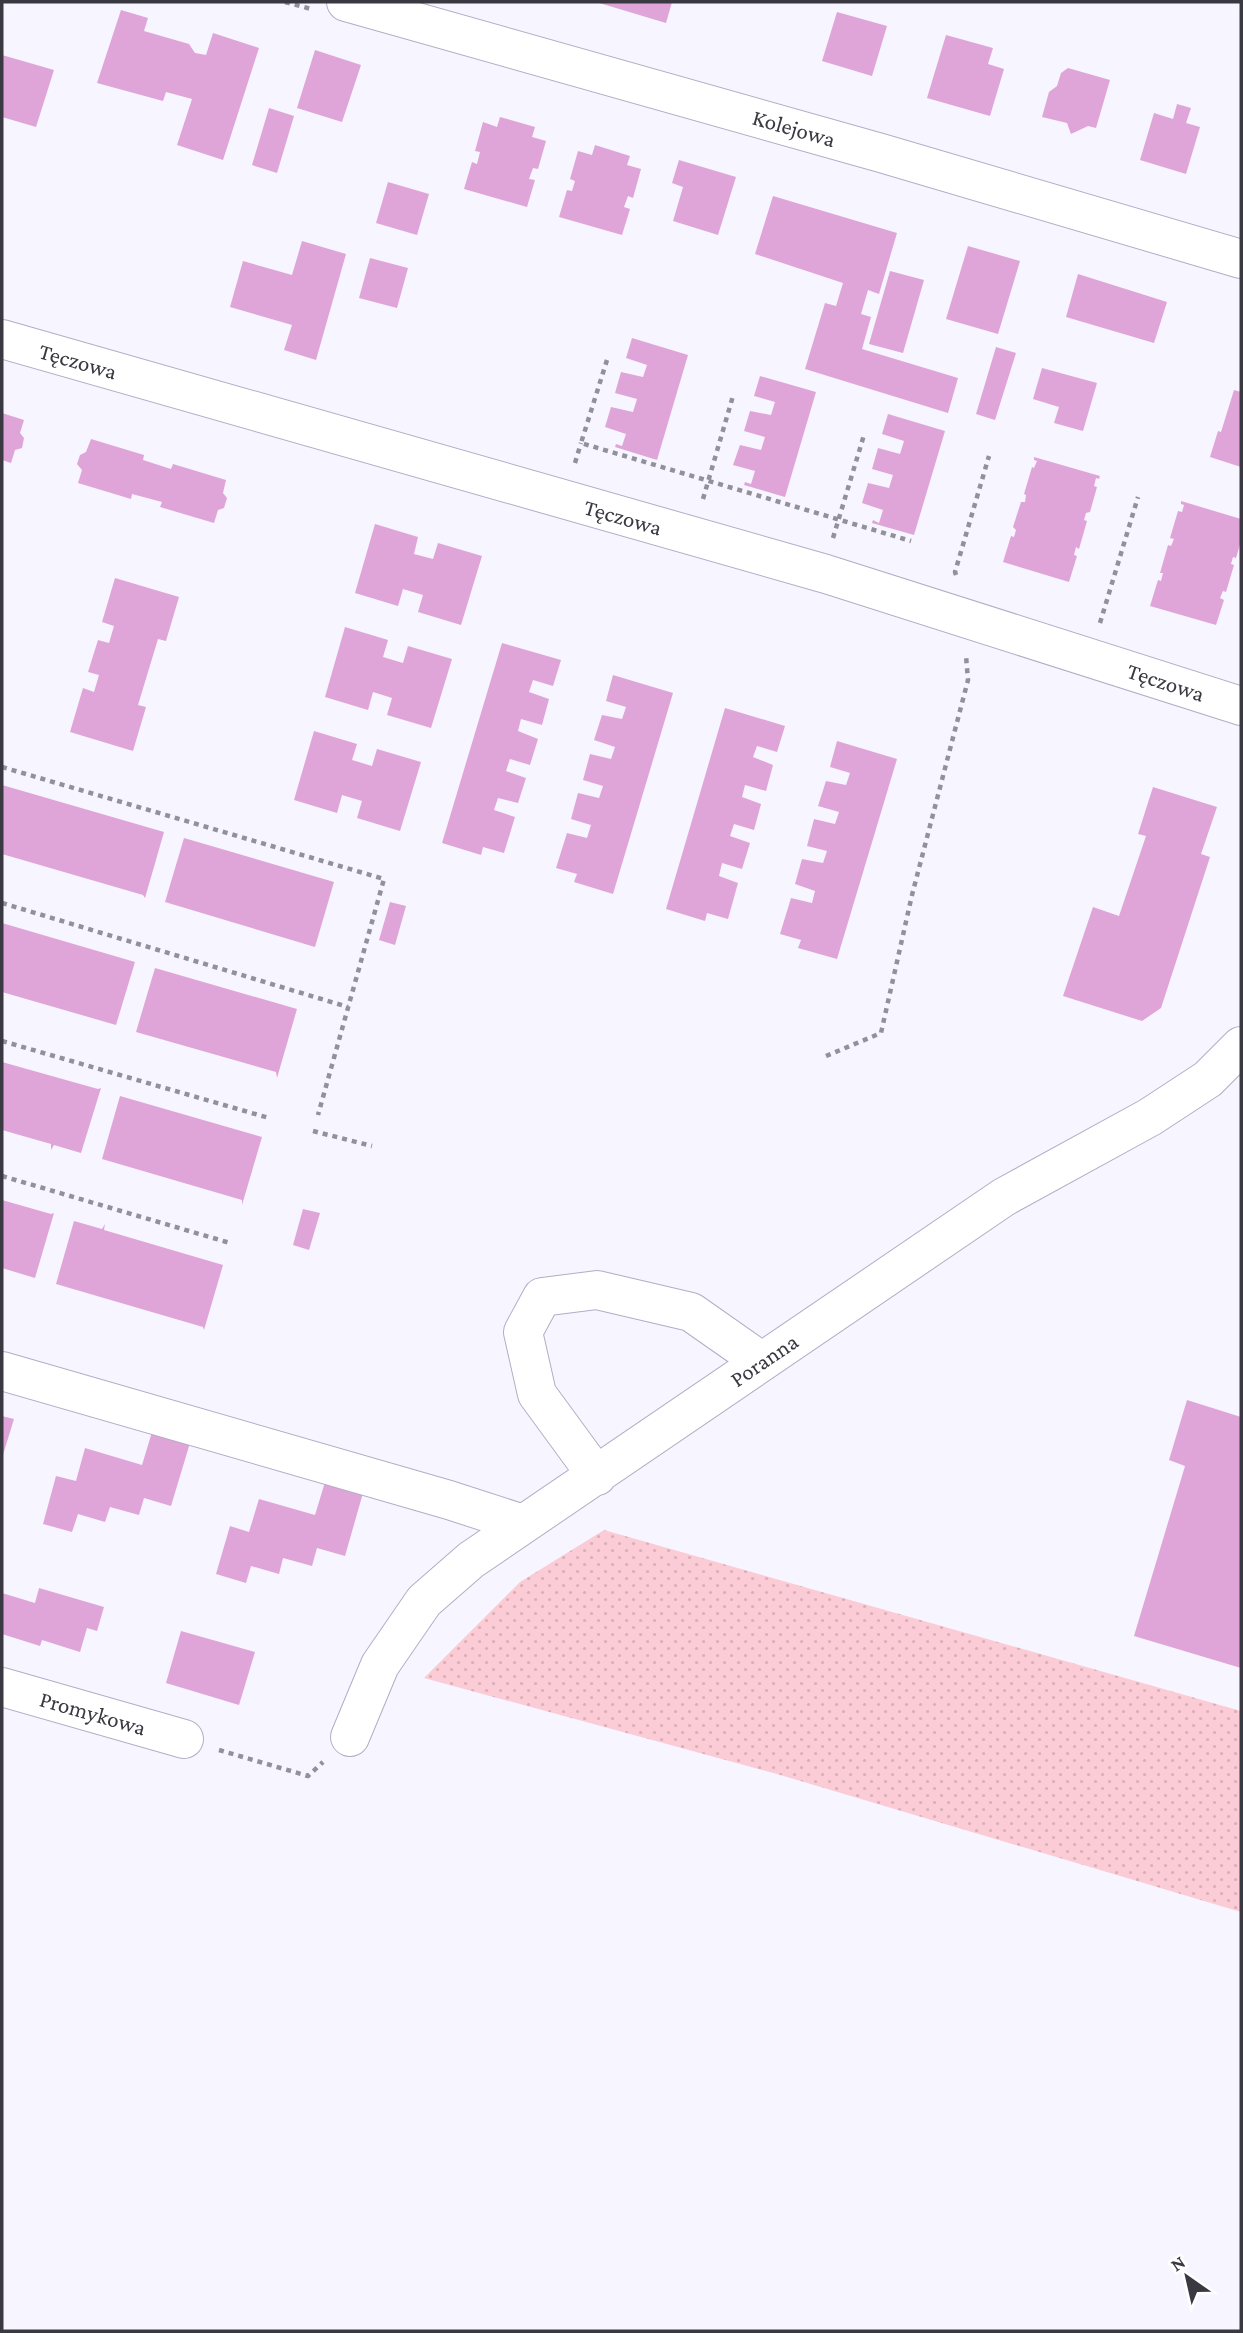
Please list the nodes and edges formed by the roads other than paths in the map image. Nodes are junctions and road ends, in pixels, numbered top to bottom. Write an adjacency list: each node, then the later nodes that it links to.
1 (346, 2): 2 (street, Kolejowa)
2 (1241, 259)
3 (2, 339): 4 (street, Tęczowa)
4 (1241, 706)
5 (1241, 1046): 6 (street, Poranna)
6 (761, 1361): 8 (street, Poranna); 8 (street)
7 (2, 1371): 9 (street)
8 (597, 1476): 9 (street, Poranna)
9 (523, 1524): 11 (street, Poranna)
10 (2, 1687): 12 (street, Promykowa)
11 (350, 1737)
12 (184, 1739)

